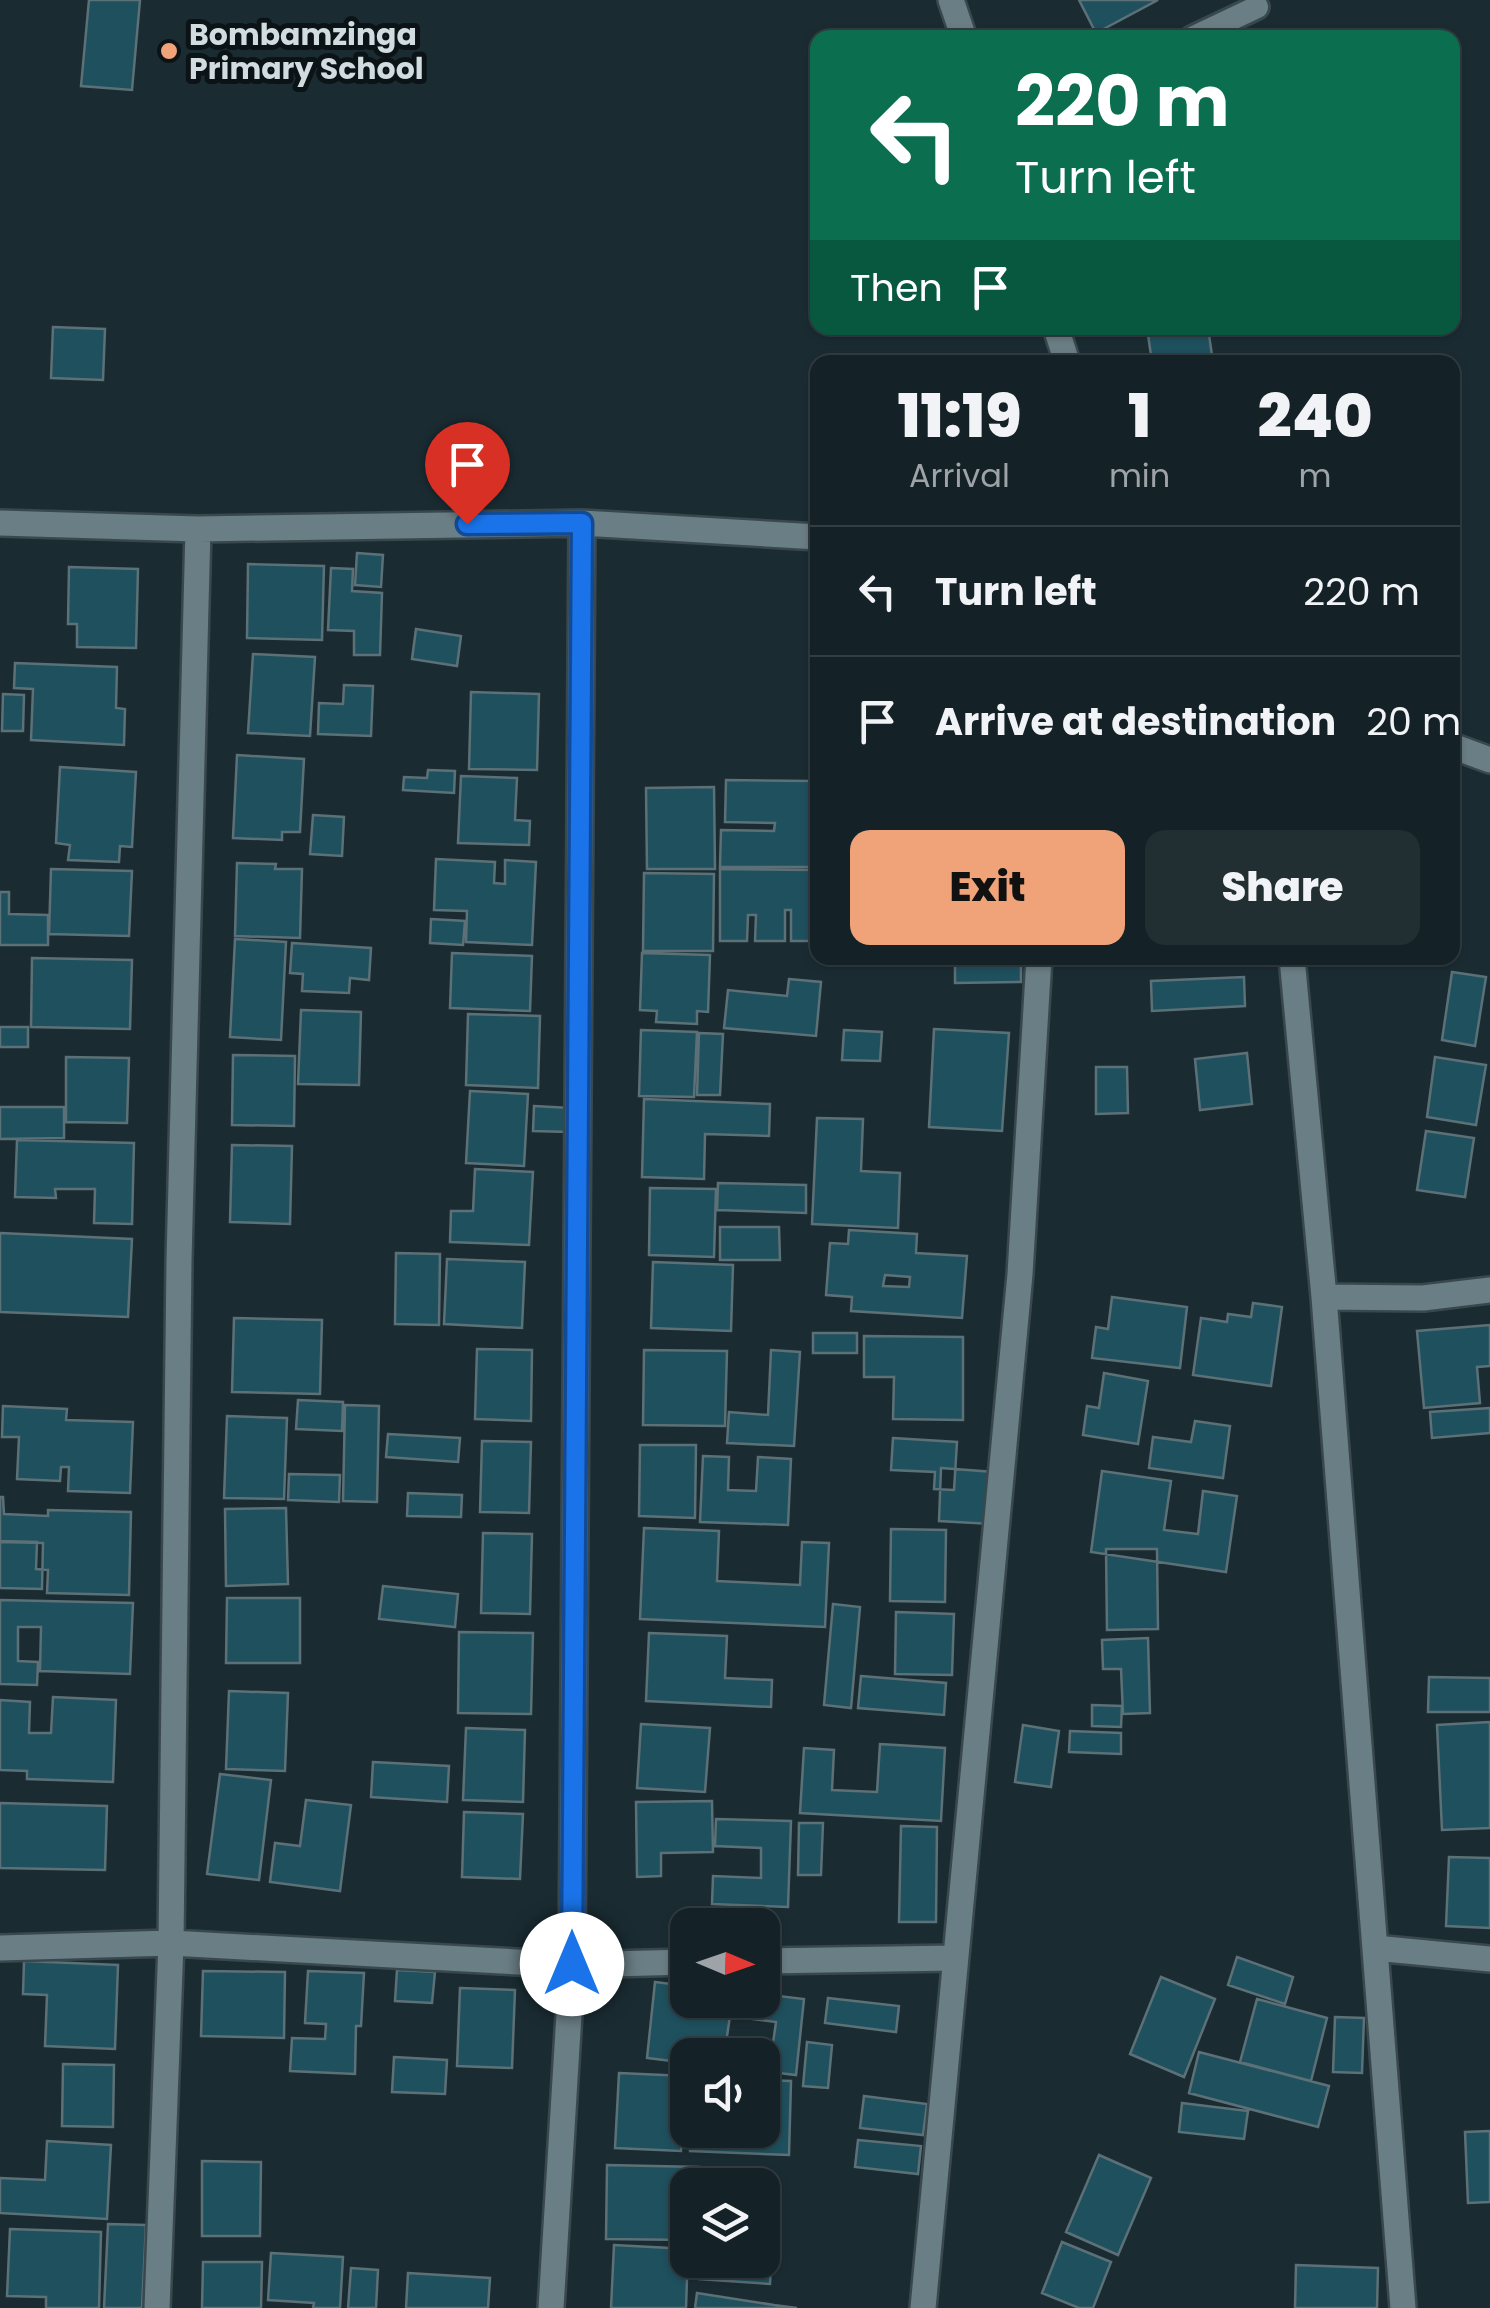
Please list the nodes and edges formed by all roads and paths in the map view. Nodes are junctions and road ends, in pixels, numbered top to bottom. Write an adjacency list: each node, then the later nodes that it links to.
1 (951, 0): 3 (street)
2 (1257, 6): 4 (lane)
3 (961, 30)
4 (1208, 30)
5 (0, 522): 7 (street)
6 (582, 523): 7 (street); 8 (street); 22 (street)
7 (198, 529): 15 (street)
8 (810, 537)
9 (1460, 749): 10 (street)
10 (1490, 760)
11 (1039, 965): 18 (street)
12 (1293, 965): 14 (street)
13 (1490, 1290): 14 (street)
14 (1324, 1297): 17 (street)
15 (171, 1943): 16 (street); 22 (street); 23 (street)
16 (0, 1948)
17 (1375, 1948): 19 (street); 26 (street)
18 (955, 1958): 20 (street); 25 (street)
19 (1490, 1959)
20 (780, 1961)
21 (670, 1962): 22 (street)
22 (572, 1964): 24 (street)
23 (157, 2308)
24 (551, 2308)
25 (924, 2308)
26 (1403, 2308)

